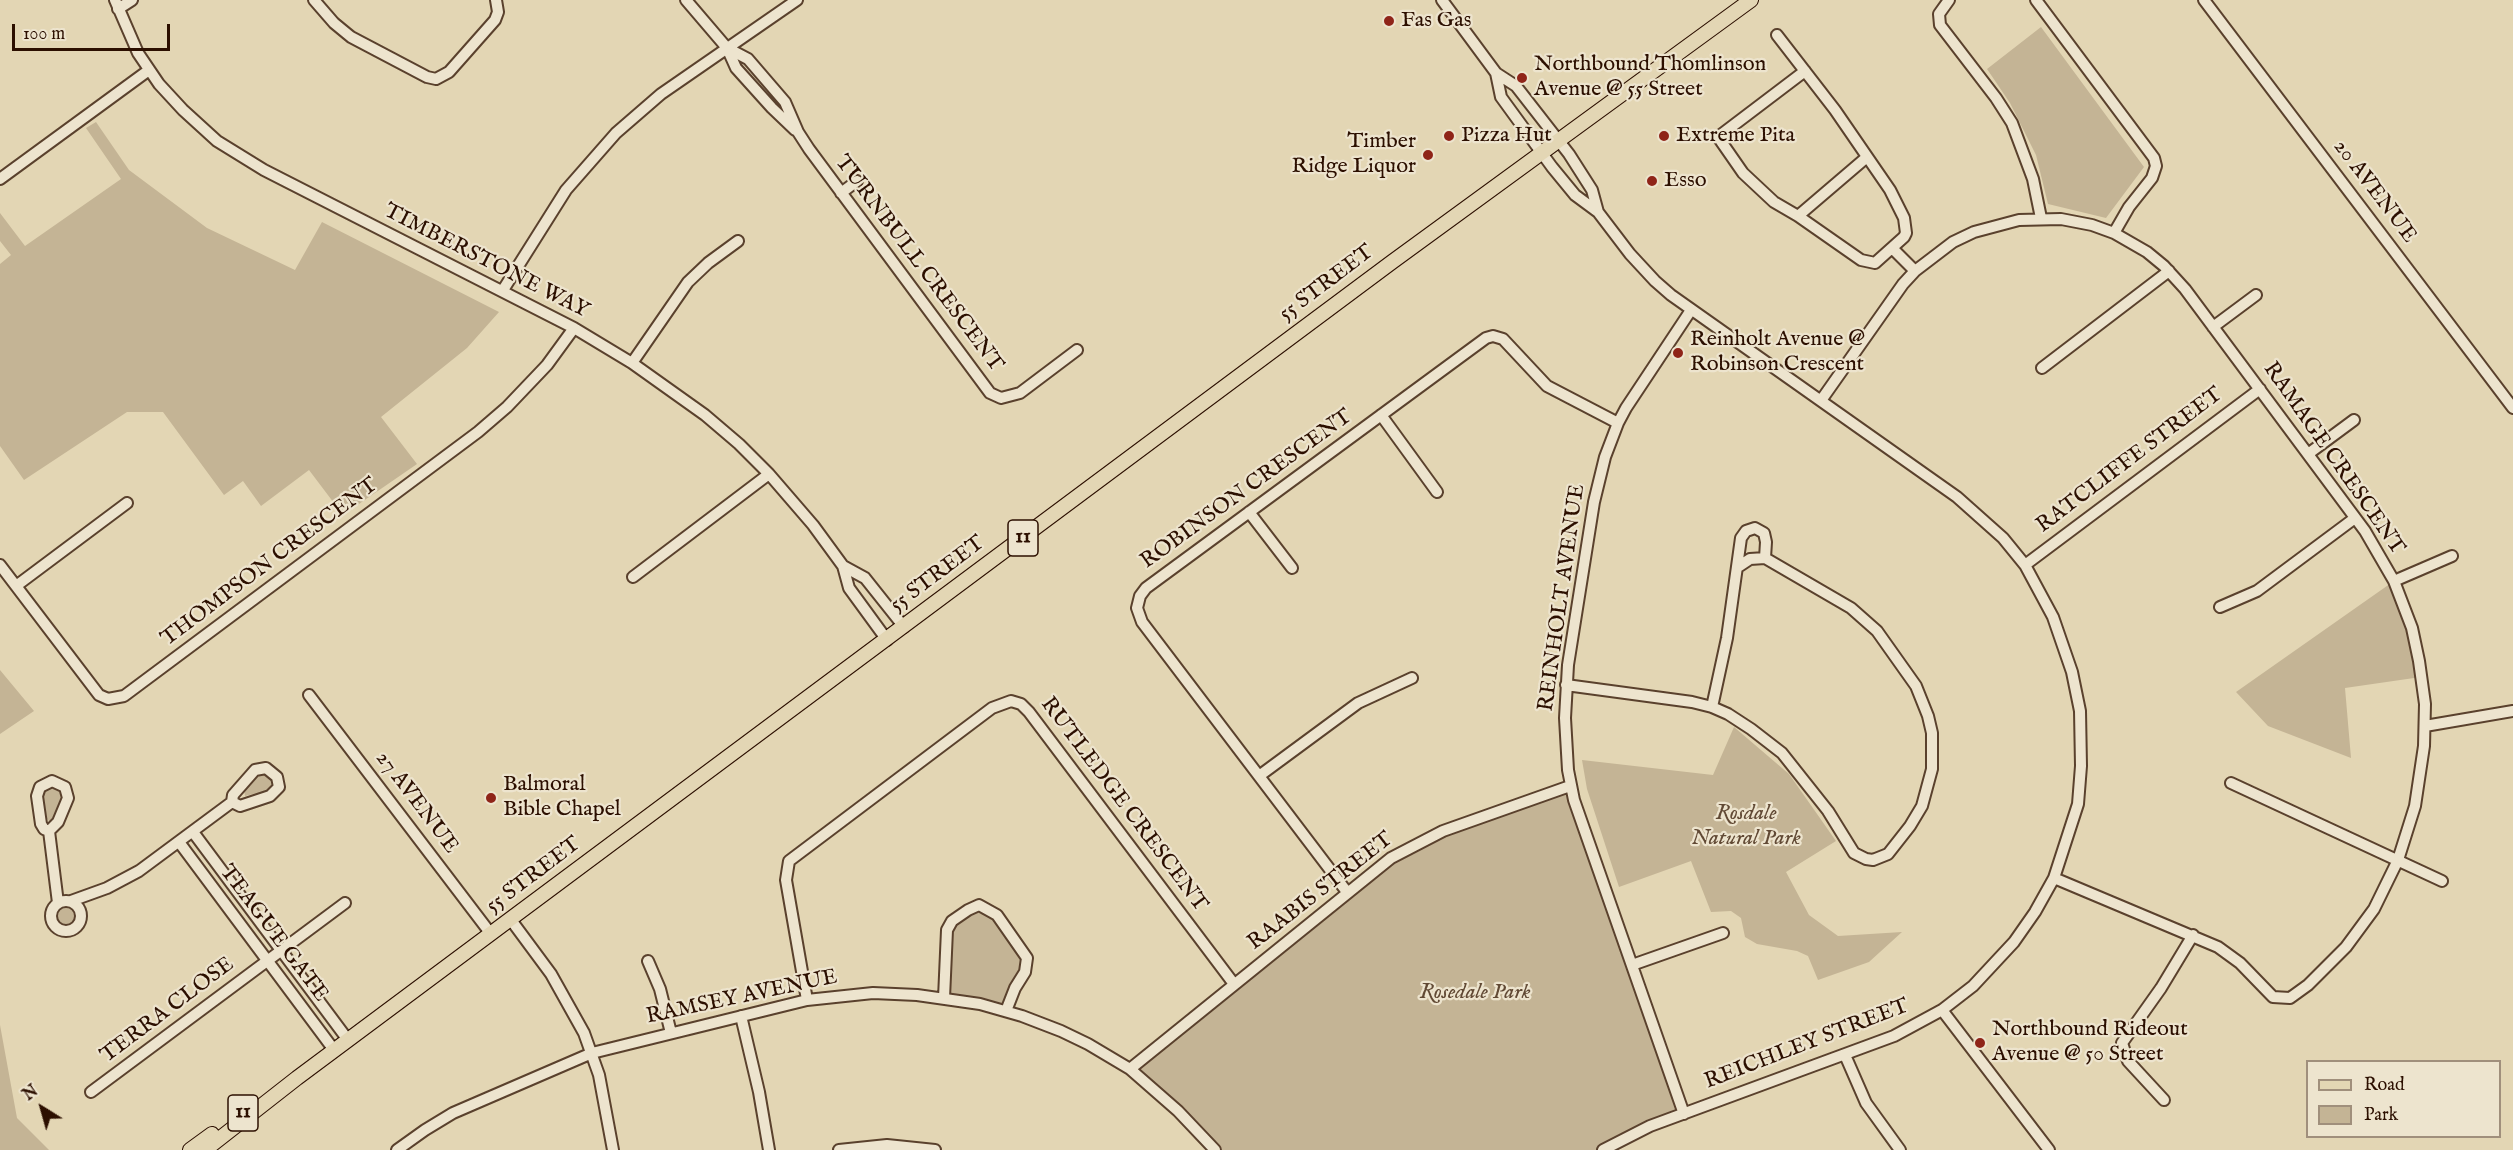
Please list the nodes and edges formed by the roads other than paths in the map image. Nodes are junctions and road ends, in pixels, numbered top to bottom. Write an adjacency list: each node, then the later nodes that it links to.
1 (132, 0): 11 (street)
2 (314, 0): 3 (street)
3 (496, 0)
4 (686, 0): 13 (street, TURNBULL CRESCENT)
5 (797, 0): 13 (street)
6 (1442, 0): 16 (street)
7 (1751, 0): 17 (main road, 55 STREET / 11)
8 (1949, 0): 25 (street)
9 (2036, 0): 26 (street)
10 (2204, 0): 41 (street, 20 AVENUE)
11 (116, 4): 14 (street, TIMBERSTONE WAY)
12 (1777, 35): 15 (street)
13 (727, 48): 22 (street, TURNBULL CRESCENT); 31 (street)
14 (149, 70): 20 (street); 31 (street, TIMBERSTONE WAY)
15 (1805, 71): 19 (street); 24 (street)
16 (1496, 73): 17 (street, REICHLEY STREET); 18 (street, REICHLEY STREET)
17 (1560, 142): 18 (main road, 55 STREET / 11); 23 (street, REICHLEY STREET)
18 (1543, 154): 23 (street, REICHLEY STREET); 62 (main road, 55 STREET / 11)
19 (1867, 157): 24 (street); 28 (street)
20 (0, 179)
21 (857, 181): 22 (street)
22 (841, 193): 36 (street, TURNBULL CRESCENT)
23 (1598, 212): 33 (street, REICHLEY STREET)
24 (1798, 216): 28 (street)
25 (2041, 218): 26 (street, RAMAGE CRESCENT); 29 (street, RAMAGE CRESCENT)
26 (2114, 233): 30 (street, RAMAGE CRESCENT)
27 (738, 241): 37 (street)
28 (1893, 249): 29 (street)
29 (1915, 271): 40 (street, RAMAGE CRESCENT)
30 (2169, 271): 34 (street, RAMAGE CRESCENT); 38 (street)
31 (502, 290): 35 (street, TIMBERSTONE WAY)
32 (2256, 295): 34 (street)
33 (1691, 309): 40 (street, REICHLEY STREET); 44 (street, REINHOLT AVENUE)
34 (2213, 327): 39 (street, RAMAGE CRESCENT)
35 (574, 328): 37 (street, TIMBERSTONE WAY); 60 (street, THOMPSON CRESCENT)
36 (1077, 350)
37 (632, 363): 46 (street, TIMBERSTONE WAY)
38 (2042, 368)
39 (2260, 389): 45 (street, RAMAGE CRESCENT); 54 (street, RATCLIFFE STREET)
40 (1822, 399): 54 (street, REICHLEY STREET)
41 (2513, 408)
42 (1381, 415): 44 (street, ROBINSON CRESCENT); 47 (street); 49 (street, ROBINSON CRESCENT)
43 (2354, 420): 45 (street)
44 (1618, 423): 65 (street, REINHOLT AVENUE)
45 (2308, 454): 50 (street, RAMAGE CRESCENT)
46 (769, 474): 55 (street, TIMBERSTONE WAY); 58 (street)
47 (1437, 492)
48 (127, 503): 60 (street)
49 (1249, 512): 57 (street); 70 (street, ROBINSON CRESCENT)
50 (2355, 518): 59 (street, RAMAGE CRESCENT); 61 (street)
51 (2452, 556): 59 (street)
52 (1765, 558): 56 (street); 56 (street); 67 (street)
53 (0, 565): 60 (street, THOMPSON CRESCENT)
54 (2025, 565): 78 (street, REICHLEY STREET)
55 (843, 566): 62 (street, TIMBERSTONE WAY); 63 (street, TIMBERSTONE WAY)
56 (1737, 567): 67 (street)
57 (1292, 568)
58 (633, 577)
59 (2394, 582): 69 (street, RAMAGE CRESCENT)
60 (16, 586)
61 (2220, 607)
62 (904, 627): 63 (main road, 55 STREET / 11)
63 (887, 639): 84 (main road, 55 STREET / 11)
64 (1412, 678): 70 (street)
65 (1566, 685): 67 (street); 72 (street, REINHOLT AVENUE)
66 (309, 695): 86 (street, 27 AVENUE)
67 (1712, 707)
68 (2513, 711): 69 (street)
69 (2425, 726): 77 (street, RAMAGE CRESCENT)
70 (1259, 776): 80 (street, ROBINSON CRESCENT)
71 (2231, 783): 77 (street)
72 (1570, 786): 80 (street, RAABIS STREET); 91 (street, REINHOLT AVENUE)
73 (232, 802): 75 (street)
74 (49, 831): 82 (street)
75 (193, 832): 76 (street); 88 (street, TEAGUE GATE)
76 (179, 842): 81 (street); 89 (street, TEAGUE GATE)
77 (2398, 860): 79 (street); 87 (street, RAMAGE CRESCENT)
78 (2054, 878): 87 (street, RAMAGE CRESCENT); 95 (street, REICHLEY STREET)
79 (2442, 881)
80 (1347, 892): 92 (street, RAABIS STREET)
81 (70, 901): 82 (street); 82 (street)
82 (58, 903)
83 (345, 903): 88 (street, TERRA CLOSE)
84 (511, 920): 86 (main road, 55 STREET / 11); 101 (street)
85 (1723, 933): 91 (street)
86 (491, 934): 99 (main road, 55 STREET / 11)
87 (2193, 935): 106 (street)
88 (282, 950): 89 (street, TERRA CLOSE); 99 (street, TEAGUE GATE)
89 (268, 960): 100 (street, TEAGUE GATE); 105 (street, TERRA CLOSE)
90 (648, 961): 98 (street)
91 (1632, 965): 107 (street, REINHOLT AVENUE)
92 (1234, 984): 94 (street, RUTLEDGE CRESCENT); 103 (street, RAABIS STREET)
93 (944, 998): 94 (street, RAMSEY AVENUE); 96 (street, RAMSEY AVENUE); 96 (street)
94 (807, 1000): 97 (street, RAMSEY AVENUE)
95 (1942, 1010): 102 (street, REICHLEY STREET); 118 (street)
96 (1006, 1011): 103 (street, RAMSEY AVENUE)
97 (741, 1016): 98 (street, RAMSEY AVENUE); 112 (street)
98 (671, 1033): 101 (street, RAMSEY AVENUE)
99 (348, 1040): 100 (main road, 55 STREET / 11)
100 (334, 1050): 104 (main road, 55 STREET / 11)
101 (592, 1053): 110 (street, RAMSEY AVENUE); 111 (street)
102 (1845, 1055): 107 (street, REICHLEY STREET); 117 (street)
103 (1130, 1069): 115 (street, RAMSEY AVENUE)
104 (297, 1078): 108 (main road, 55 STREET / 11); 109 (main road, 55 STREET / 11)
105 (91, 1092)
106 (2164, 1100)
107 (1684, 1114): 116 (street, REICHLEY STREET)
108 (190, 1150)
109 (205, 1150)
110 (397, 1150)
111 (613, 1150)
112 (769, 1150)
113 (839, 1150): 114 (street)
114 (935, 1150)
115 (1215, 1150)
116 (1603, 1150)
117 (1900, 1150)
118 (2049, 1150)

